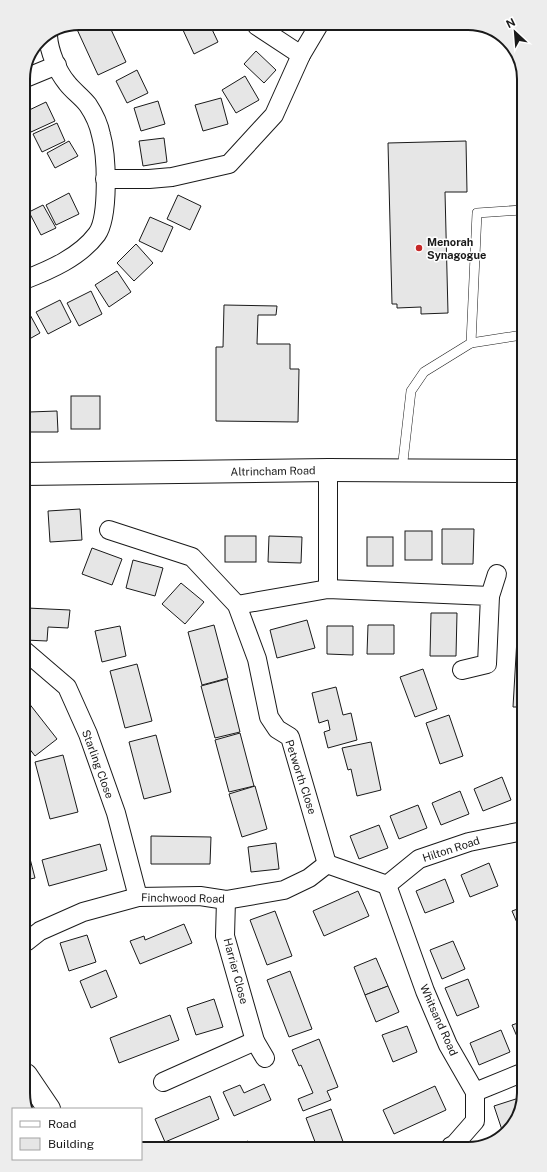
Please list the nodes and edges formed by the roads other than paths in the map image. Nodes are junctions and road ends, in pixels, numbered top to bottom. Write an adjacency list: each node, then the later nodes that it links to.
1 (263, 30): 4 (street)
2 (316, 30): 4 (street)
3 (49, 41): 5 (street)
4 (301, 55): 7 (street)
5 (57, 65): 6 (street); 7 (street)
6 (30, 77)
7 (106, 179): 9 (street)
8 (517, 210): 11 (lane)
9 (30, 278)
10 (517, 336): 11 (lane)
11 (471, 343): 13 (lane)
12 (328, 470): 13 (main road, Altrincham Road); 15 (main road, Altrincham Road); 18 (street)
13 (402, 470): 14 (main road, Altrincham Road)
14 (517, 471)
15 (30, 474)
16 (110, 530): 20 (street, Petworth Close)
17 (497, 574): 19 (street)
18 (328, 588): 19 (street); 20 (street)
19 (490, 596): 22 (street)
20 (237, 605): 24 (street, Petworth Close)
21 (30, 654): 26 (street, Starling Close)
22 (462, 670)
23 (517, 832): 25 (street, Hilton Road)
24 (327, 864): 25 (street); 27 (street, Finchwood Road)
25 (387, 885): 34 (street, Whitsand Road)
26 (138, 897): 27 (street, Finchwood Road); 28 (street, Finchwood Road)
27 (226, 900): 29 (street, Harrier Close)
28 (30, 939)
29 (255, 1041): 30 (street, Harrier Close); 33 (street)
30 (265, 1058)
31 (517, 1075): 34 (street)
32 (30, 1081): 35 (main road)
33 (163, 1082)
34 (475, 1092): 36 (street, Whitsand Road)
35 (48, 1108)
36 (456, 1142)

